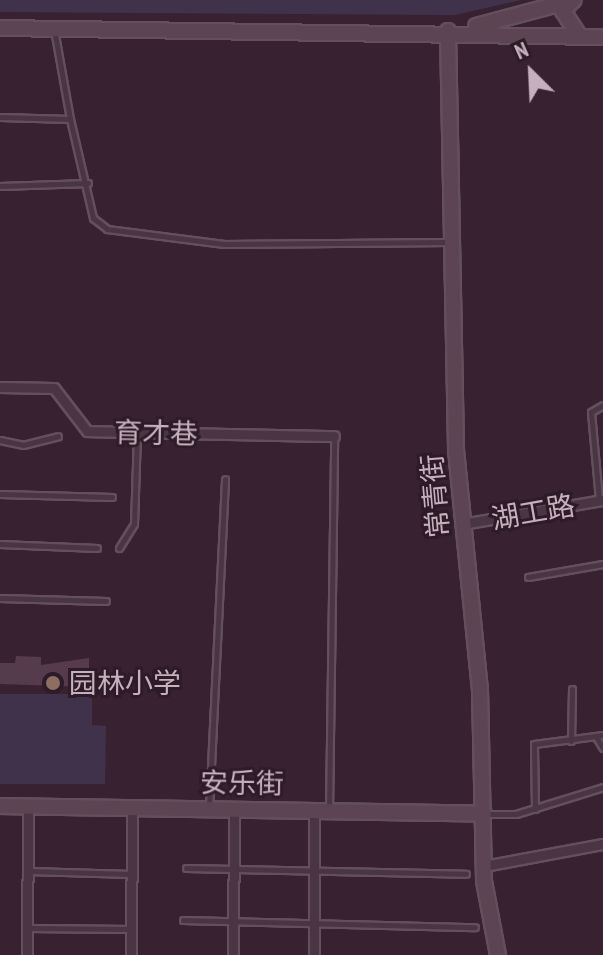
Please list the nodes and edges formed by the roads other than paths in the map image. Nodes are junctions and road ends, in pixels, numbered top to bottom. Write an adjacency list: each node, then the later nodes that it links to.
1 (574, 0): 4 (street); 5 (street)
2 (0, 28): 3 (street)
3 (54, 29): 4 (street); 8 (lane)
4 (448, 31): 5 (street); 11 (street, 常青街)
5 (578, 34): 6 (street)
6 (603, 37)
7 (0, 117): 8 (lane)
8 (70, 119): 9 (lane)
9 (88, 183): 10 (lane); 11 (lane)
10 (0, 186)
11 (451, 242): 24 (street, 常青街)
12 (0, 387): 14 (street, 育才巷)
13 (603, 405): 19 (lane)
14 (137, 432): 16 (street, 育才巷); 27 (lane)
15 (58, 436): 17 (lane)
16 (334, 436): 43 (lane)
17 (0, 440)
18 (603, 445): 19 (lane)
19 (594, 447): 23 (lane)
20 (225, 479): 40 (lane)
21 (0, 494): 22 (lane)
22 (112, 497)
23 (601, 500): 24 (street, 湖工路)
24 (462, 524): 44 (street, 常青街)
25 (0, 544): 26 (lane)
26 (97, 548)
27 (119, 548)
28 (603, 564): 29 (lane)
29 (528, 577)
30 (0, 598): 31 (lane)
31 (106, 601)
32 (572, 689): 34 (lane)
33 (600, 736): 34 (lane); 35 (lane)
34 (571, 741): 42 (lane)
35 (603, 748)
36 (603, 787): 42 (lane)
37 (0, 806): 38 (street, 安乐街)
38 (28, 807): 39 (street, 安乐街); 49 (street)
39 (132, 808): 40 (street, 安乐街); 51 (street)
40 (209, 808): 41 (street, 安乐街)
41 (234, 809): 43 (street, 安乐街); 48 (street)
42 (535, 809): 44 (lane)
43 (322, 811): 44 (street, 安乐街); 50 (street)
44 (484, 814): 46 (street, 常青街)
45 (603, 844): 46 (street)
46 (484, 866): 63 (street, 常青街)
47 (186, 868): 48 (lane)
48 (234, 869): 50 (lane); 54 (street)
49 (28, 870): 51 (lane); 57 (street)
50 (314, 871): 52 (lane); 55 (street)
51 (132, 874): 58 (street)
52 (466, 874)
53 (183, 920): 54 (lane)
54 (234, 921): 55 (lane); 61 (street)
55 (314, 923): 56 (lane); 62 (street)
56 (475, 927)
57 (27, 928): 58 (lane); 59 (street)
58 (131, 929): 60 (street)
59 (27, 955)
60 (131, 955)
61 (233, 955)
62 (314, 955)
63 (498, 955)

